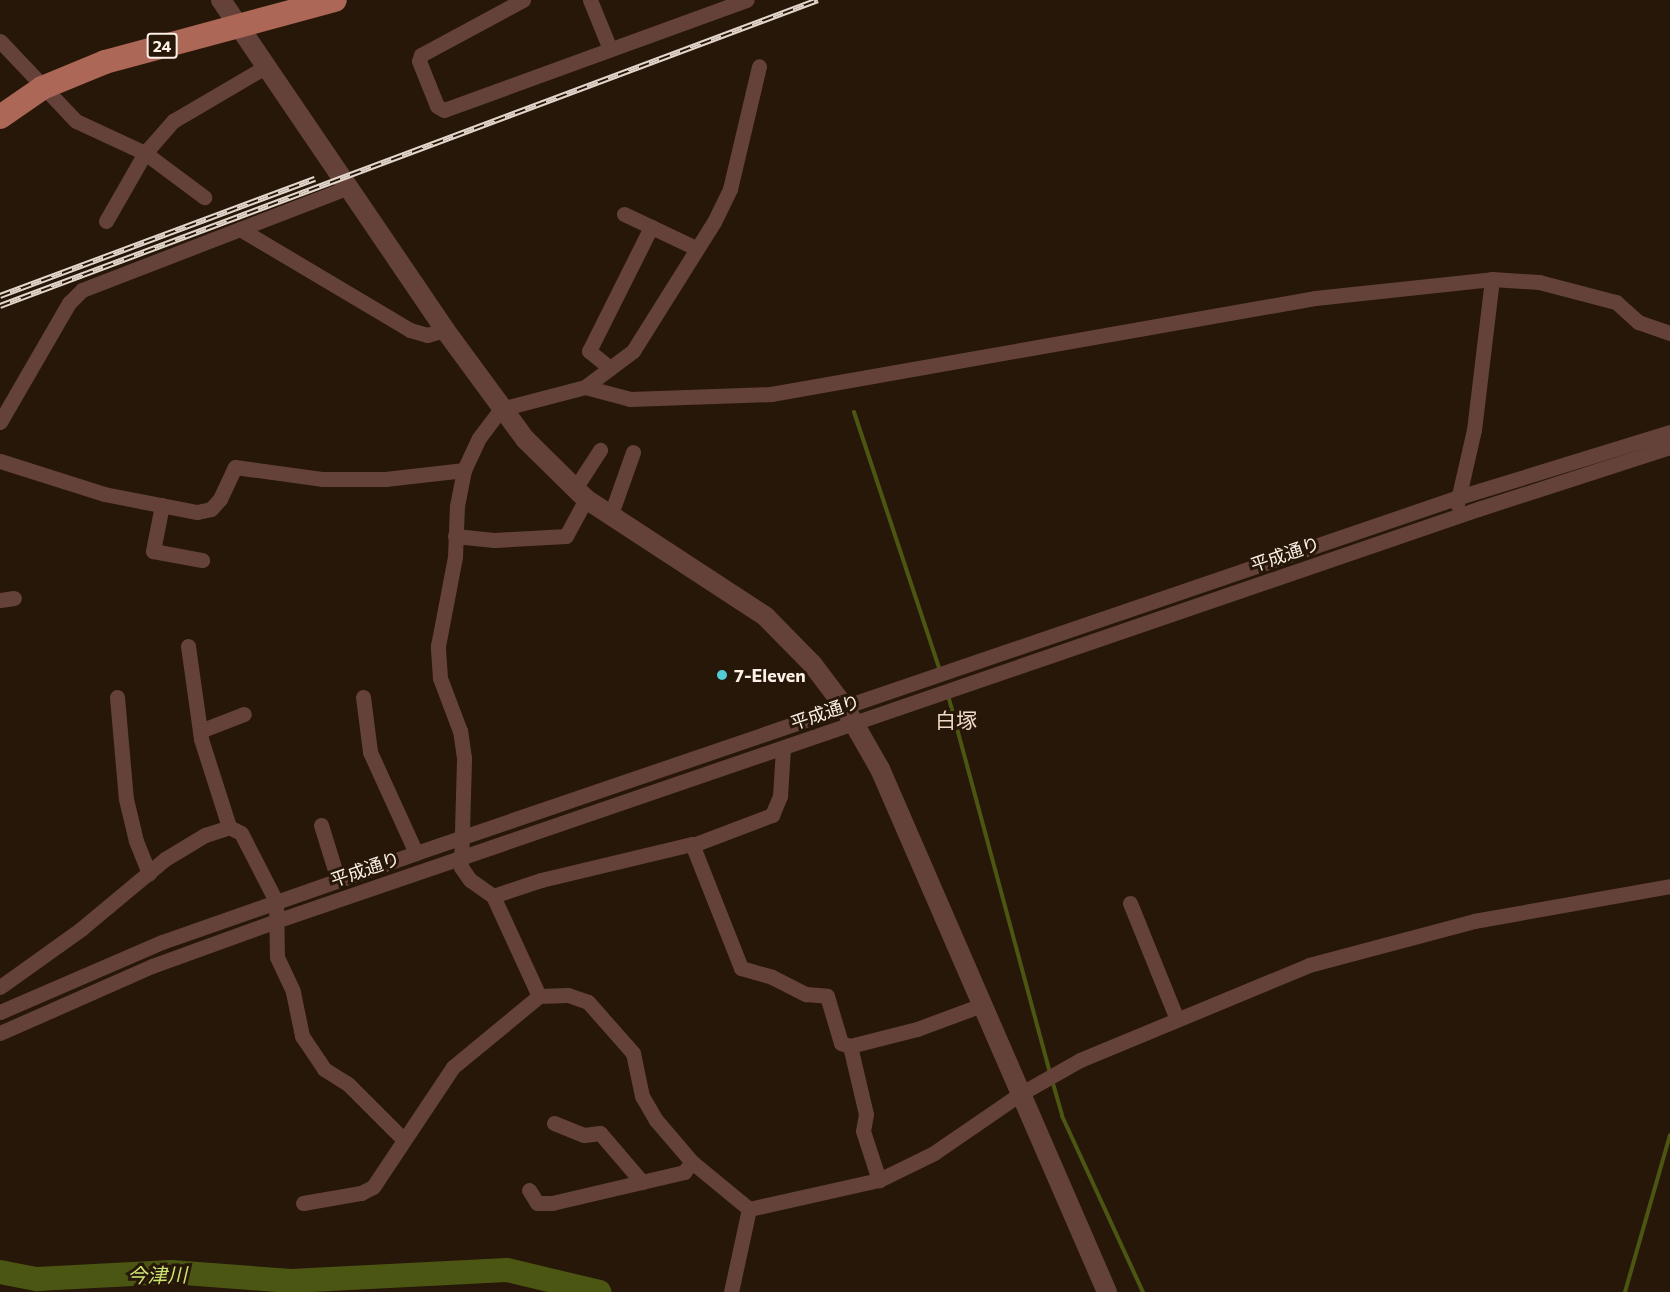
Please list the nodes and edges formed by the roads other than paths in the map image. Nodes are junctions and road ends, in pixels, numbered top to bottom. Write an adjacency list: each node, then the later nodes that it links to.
1 (221, 0): 6 (street)
2 (335, 0): 6 (main road, 24)
3 (523, 0): 8 (street)
4 (590, 0): 8 (street)
5 (747, 0): 8 (street)
6 (239, 28): 10 (street); 11 (main road, 24)
7 (0, 41): 11 (street)
8 (610, 49)
9 (759, 66): 20 (street)
10 (265, 67): 13 (street); 14 (street)
11 (42, 88): 12 (main road, 24); 13 (street)
12 (0, 117)
13 (145, 153): 15 (street); 17 (street)
14 (347, 188): 19 (street); 22 (street)
15 (204, 197)
16 (624, 214): 18 (street)
17 (106, 221)
18 (651, 227): 20 (street); 24 (street)
19 (240, 229): 22 (street); 27 (street)
20 (696, 248): 24 (street)
21 (1492, 279): 23 (street); 25 (street); 35 (street)
22 (445, 330): 26 (street)
23 (1670, 333)
24 (610, 368): 25 (street)
25 (585, 387): 26 (street)
26 (501, 409): 33 (street); 34 (street)
27 (0, 422)
28 (1670, 432): 35 (street, 平成通り)
29 (1670, 447): 37 (street, 平成通り)
30 (600, 450): 34 (street)
31 (633, 452): 38 (street)
32 (0, 461): 36 (street)
33 (464, 470): 36 (street); 39 (street)
34 (580, 495): 38 (street); 39 (street)
35 (1459, 497): 37 (street); 45 (street, 平成通り)
36 (162, 505): 40 (street)
37 (1455, 516): 45 (street, 平成通り)
38 (610, 517): 45 (street)
39 (455, 536): 50 (street)
40 (202, 560)
41 (188, 646): 46 (street)
42 (117, 697): 54 (street)
43 (363, 697): 52 (street)
44 (244, 714): 46 (street)
45 (850, 714): 47 (street, 平成通り); 50 (street, 平成通り); 63 (street)
46 (200, 731): 49 (street)
47 (783, 748): 51 (street); 53 (street, 平成通り)
48 (321, 825): 55 (street)
49 (229, 827): 54 (street); 58 (street)
50 (460, 838): 52 (street, 平成通り); 53 (street)
51 (693, 846): 57 (street); 67 (street)
52 (416, 853): 55 (street, 平成通り)
53 (461, 856): 57 (street); 60 (street, 平成通り)
54 (149, 873): 61 (street)
55 (338, 880): 58 (street, 平成通り)
56 (1670, 886): 65 (street)
57 (493, 896): 62 (street)
58 (276, 902): 60 (street); 64 (street, 平成通り)
59 (1130, 903): 65 (street)
60 (276, 921): 66 (street, 平成通り); 70 (street)
61 (0, 987)
62 (540, 996): 70 (street); 71 (street)
63 (982, 1005): 67 (street); 68 (street)
64 (0, 1012)
65 (1176, 1017): 68 (street)
66 (0, 1032)
67 (850, 1046): 72 (street)
68 (1020, 1094): 72 (street); 78 (street)
69 (554, 1123): 73 (street)
70 (402, 1138): 75 (street)
71 (692, 1162): 73 (street); 76 (street)
72 (879, 1180): 76 (street)
73 (642, 1182): 74 (street)
74 (529, 1190)
75 (303, 1203)
76 (748, 1209): 77 (street)
77 (731, 1292)
78 (1107, 1292)

